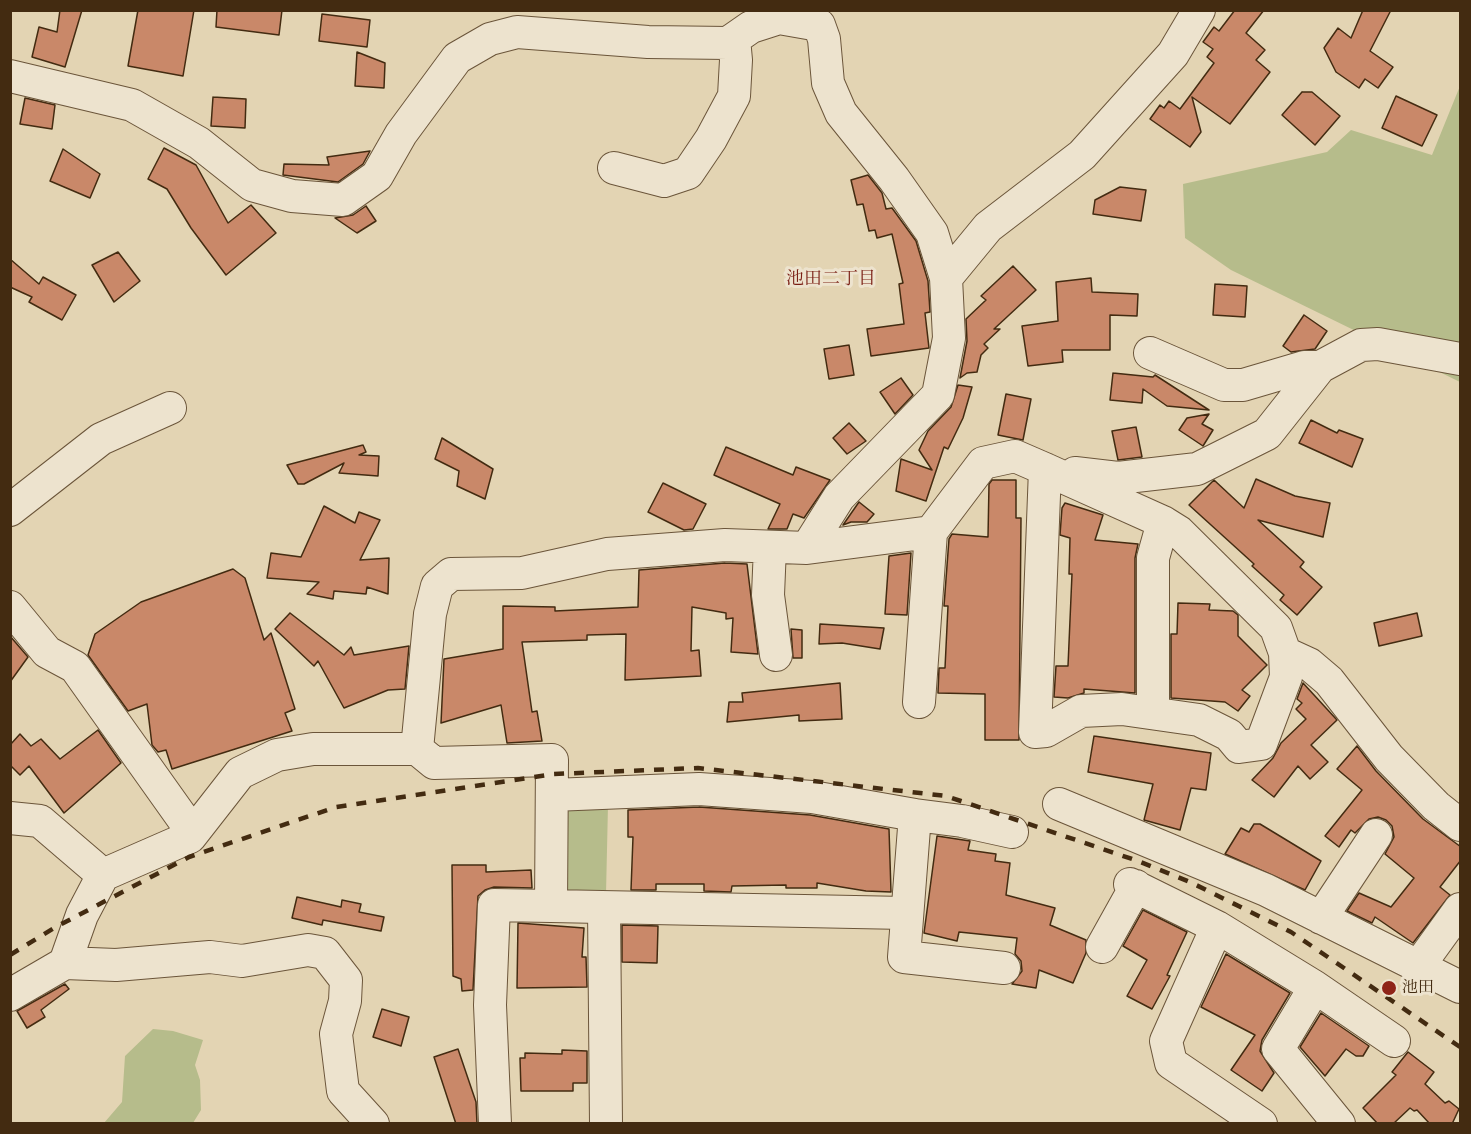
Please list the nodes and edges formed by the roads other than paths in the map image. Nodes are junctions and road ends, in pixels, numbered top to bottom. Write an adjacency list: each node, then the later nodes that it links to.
1 (1199, 10): 6 (street)
2 (823, 18): 3 (street); 6 (street)
3 (734, 39): 4 (street); 5 (street)
4 (10, 76)
5 (614, 168)
6 (946, 278): 16 (street)
7 (1150, 354): 9 (street)
8 (1461, 359): 9 (street)
9 (1320, 367): 11 (street)
10 (170, 408): 12 (street)
11 (1045, 469): 13 (street); 14 (street); 21 (street)
12 (10, 510)
13 (1163, 522): 18 (street); 21 (street)
14 (931, 532): 16 (street); 20 (street)
15 (770, 547): 16 (street); 19 (street); 22 (street)
16 (807, 548)
17 (10, 608): 29 (street)
18 (1285, 653): 21 (street); 27 (street)
19 (776, 655)
20 (919, 702)
21 (1153, 713)
22 (417, 749): 23 (street); 29 (street)
23 (553, 795): 25 (street); 32 (street)
24 (1059, 804): 36 (street)
25 (915, 815): 28 (street); 35 (street)
26 (10, 818): 31 (street)
27 (1461, 825)
28 (1012, 832)
29 (194, 833): 31 (street)
30 (1376, 835): 36 (street)
31 (103, 875): 39 (street)
32 (551, 906): 33 (street); 47 (street)
33 (604, 908): 35 (street); 48 (street)
34 (1461, 909): 40 (street)
35 (905, 914): 41 (street)
36 (1321, 918): 40 (street)
37 (1217, 927): 38 (street); 42 (street); 49 (street)
38 (1102, 947)
39 (65, 963): 44 (street); 46 (street)
40 (1418, 967): 43 (street)
41 (1004, 968)
42 (1315, 987): 45 (street); 50 (street)
43 (1461, 987)
44 (10, 995)
45 (1394, 1041)
46 (373, 1124)
47 (495, 1124)
48 (606, 1124)
49 (1261, 1124)
50 (1339, 1124)

